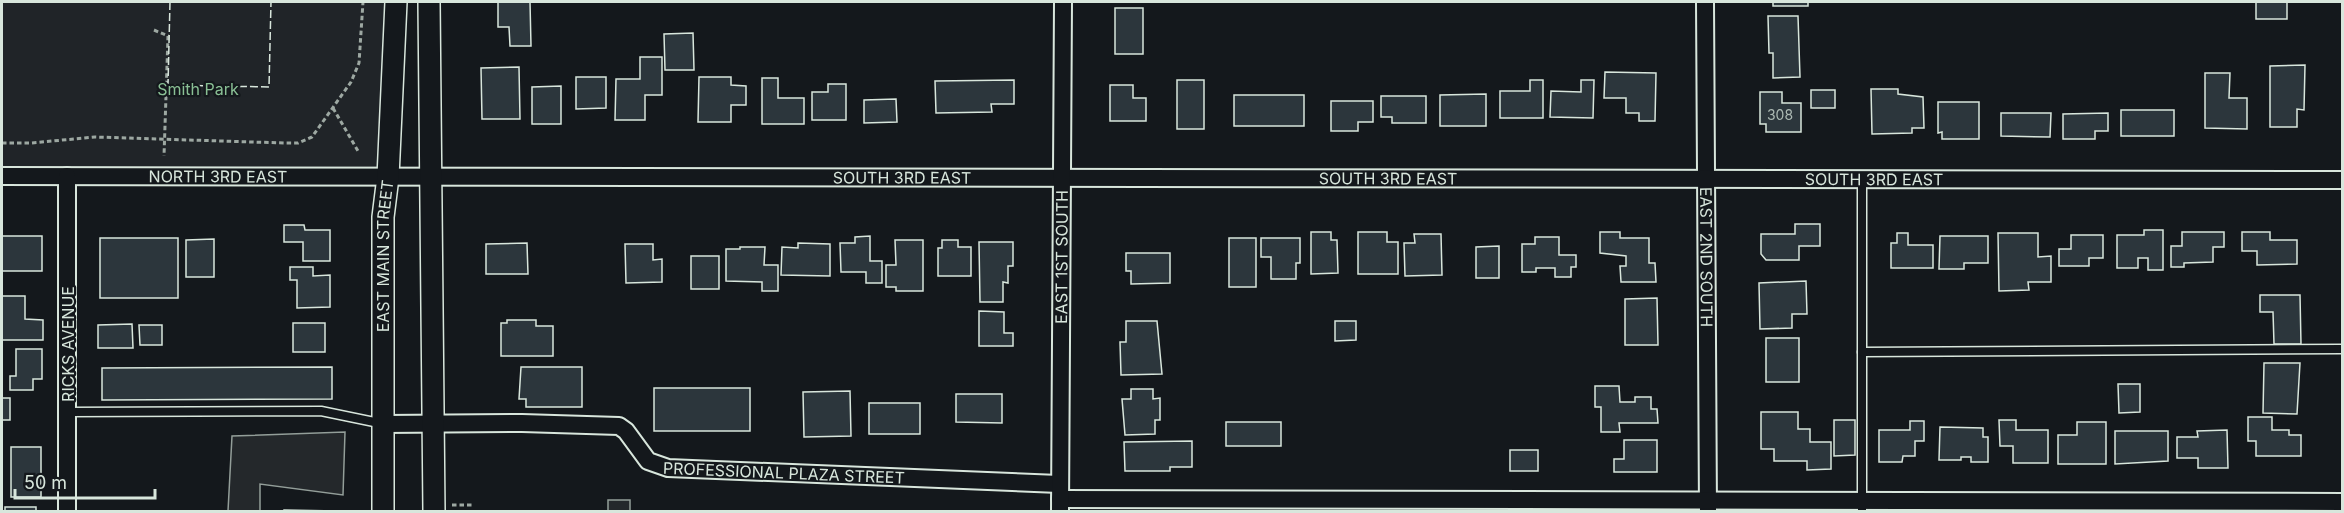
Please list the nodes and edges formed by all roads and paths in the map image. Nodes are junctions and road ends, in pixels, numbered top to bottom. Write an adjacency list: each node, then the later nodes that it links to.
1 (363, 2): 7 (path)
2 (396, 2): 14 (street, EAST MAIN STREET)
3 (429, 2): 15 (street)
4 (1063, 2): 18 (street, EAST 1ST SOUTH)
5 (1705, 2): 16 (street, EAST 2ND SOUTH)
6 (154, 30): 8 (path)
7 (333, 108): 8 (path); 10 (path)
8 (165, 141): 9 (path); 11 (path)
9 (2, 143)
10 (358, 151)
11 (164, 156)
12 (2, 176): 13 (street, NORTH 3RD EAST)
13 (67, 176): 14 (street, NORTH 3RD EAST); 22 (street, RICKS AVENUE)
14 (388, 177): 15 (street, NORTH 3RD EAST); 23 (street, EAST MAIN STREET)
15 (433, 177): 18 (street, SOUTH 3RD EAST); 24 (street)
16 (1706, 179): 17 (street, SOUTH 3RD EAST); 18 (street, SOUTH 3RD EAST); 28 (street, EAST 2ND SOUTH)
17 (1862, 179): 19 (street, SOUTH 3RD EAST); 21 (lane)
18 (1063, 180): 25 (street, EAST 1ST SOUTH)
19 (2343, 180)
20 (2343, 349): 21 (lane)
21 (1862, 352): 29 (lane)
22 (68, 412): 23 (lane); 31 (street, RICKS AVENUE)
23 (384, 424): 24 (street, PROFESSIONAL PLAZA STREET); 32 (street, EAST MAIN STREET)
24 (435, 424): 25 (street, PROFESSIONAL PLAZA STREET); 30 (street)
25 (1060, 498): 28 (street, PROFESSIONAL PLAZA STREET)
26 (2343, 502): 29 (street, PROFESSIONAL PLAZA STREET)
27 (472, 505): 30 (path)
28 (1708, 506): 29 (street, PROFESSIONAL PLAZA STREET)
29 (1862, 506)
30 (443, 508)
31 (67, 512)
32 (383, 512)

